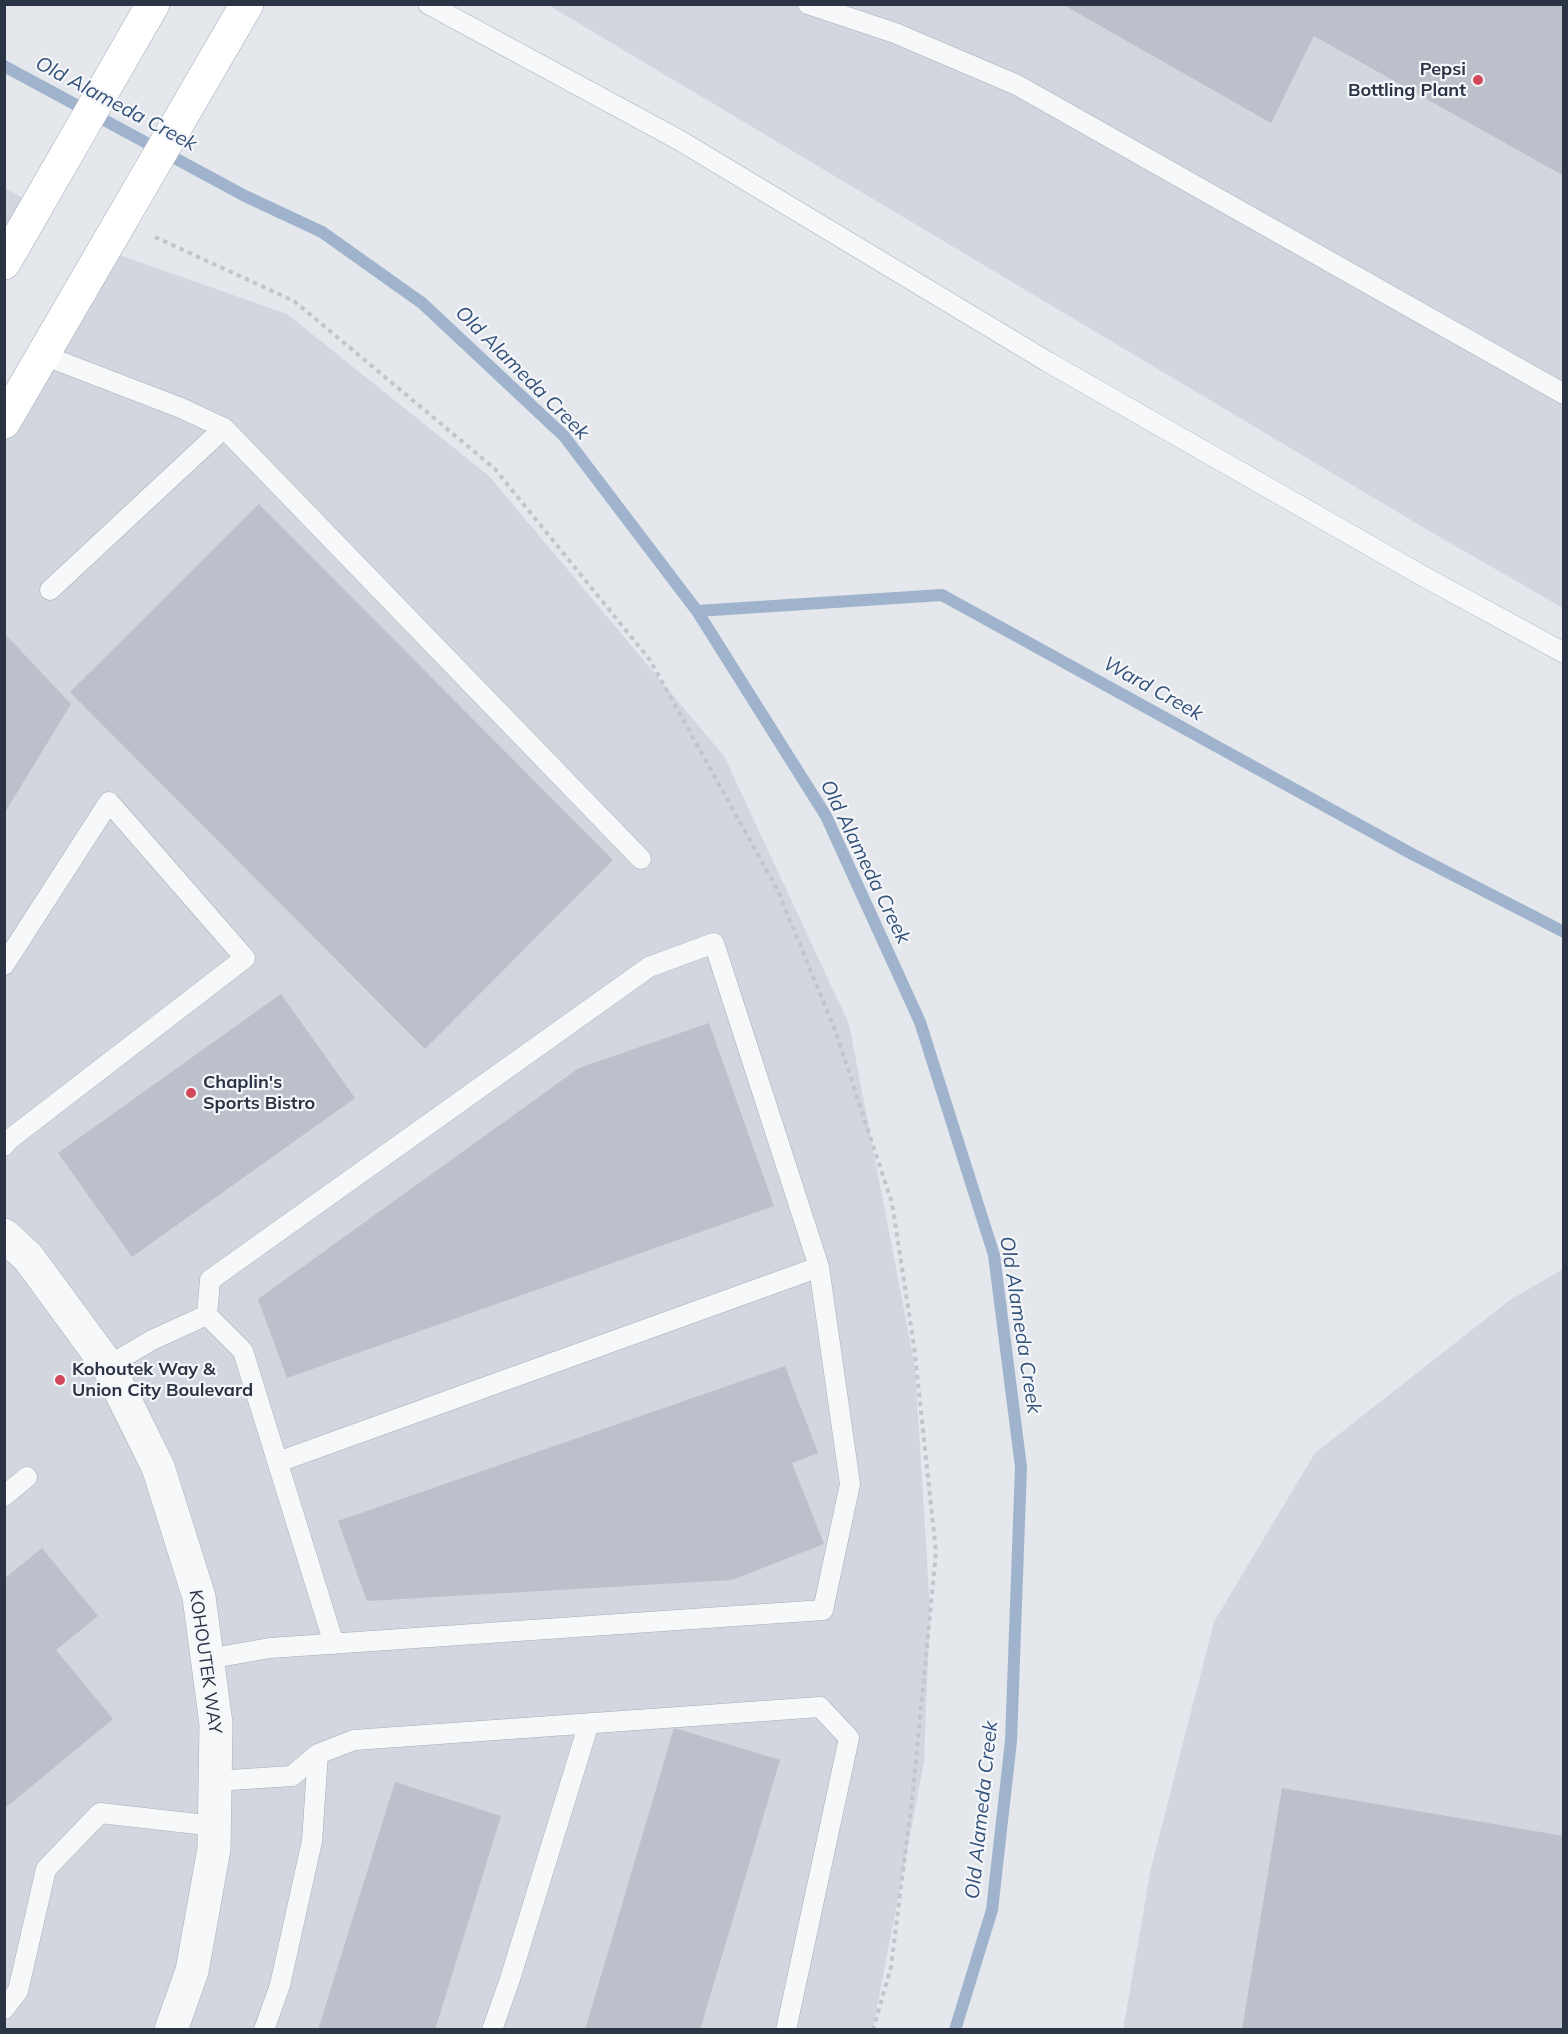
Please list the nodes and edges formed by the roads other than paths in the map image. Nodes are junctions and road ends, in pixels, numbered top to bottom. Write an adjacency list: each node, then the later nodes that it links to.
1 (153, 4): 5 (main road)
2 (246, 4): 6 (main road)
3 (429, 4): 11 (lane)
4 (808, 4): 7 (lane)
5 (4, 263)
6 (44, 355): 8 (main road); 9 (lane)
7 (1563, 394)
8 (4, 422)
9 (224, 428): 10 (lane); 12 (lane)
10 (50, 590)
11 (1563, 653)
12 (641, 859)
13 (4, 965): 14 (lane)
14 (4, 1146)
15 (4, 1235): 18 (street, KOHOUTEK WAY)
16 (819, 1268): 17 (lane); 19 (lane); 22 (lane)
17 (207, 1315): 18 (lane); 19 (lane)
18 (108, 1366): 23 (street, KOHOUTEK WAY)
19 (278, 1462): 22 (lane)
20 (27, 1477): 21 (lane)
21 (4, 1496)
22 (334, 1644): 23 (lane)
23 (207, 1659): 26 (street, KOHOUTEK WAY)
24 (590, 1723): 25 (lane); 31 (lane); 32 (lane)
25 (318, 1754): 26 (lane); 30 (lane)
26 (215, 1781): 27 (street, KOHOUTEK WAY)
27 (215, 1826): 28 (lane); 29 (street, KOHOUTEK WAY)
28 (4, 2009)
29 (171, 2030)
30 (264, 2030)
31 (492, 2030)
32 (786, 2030)

